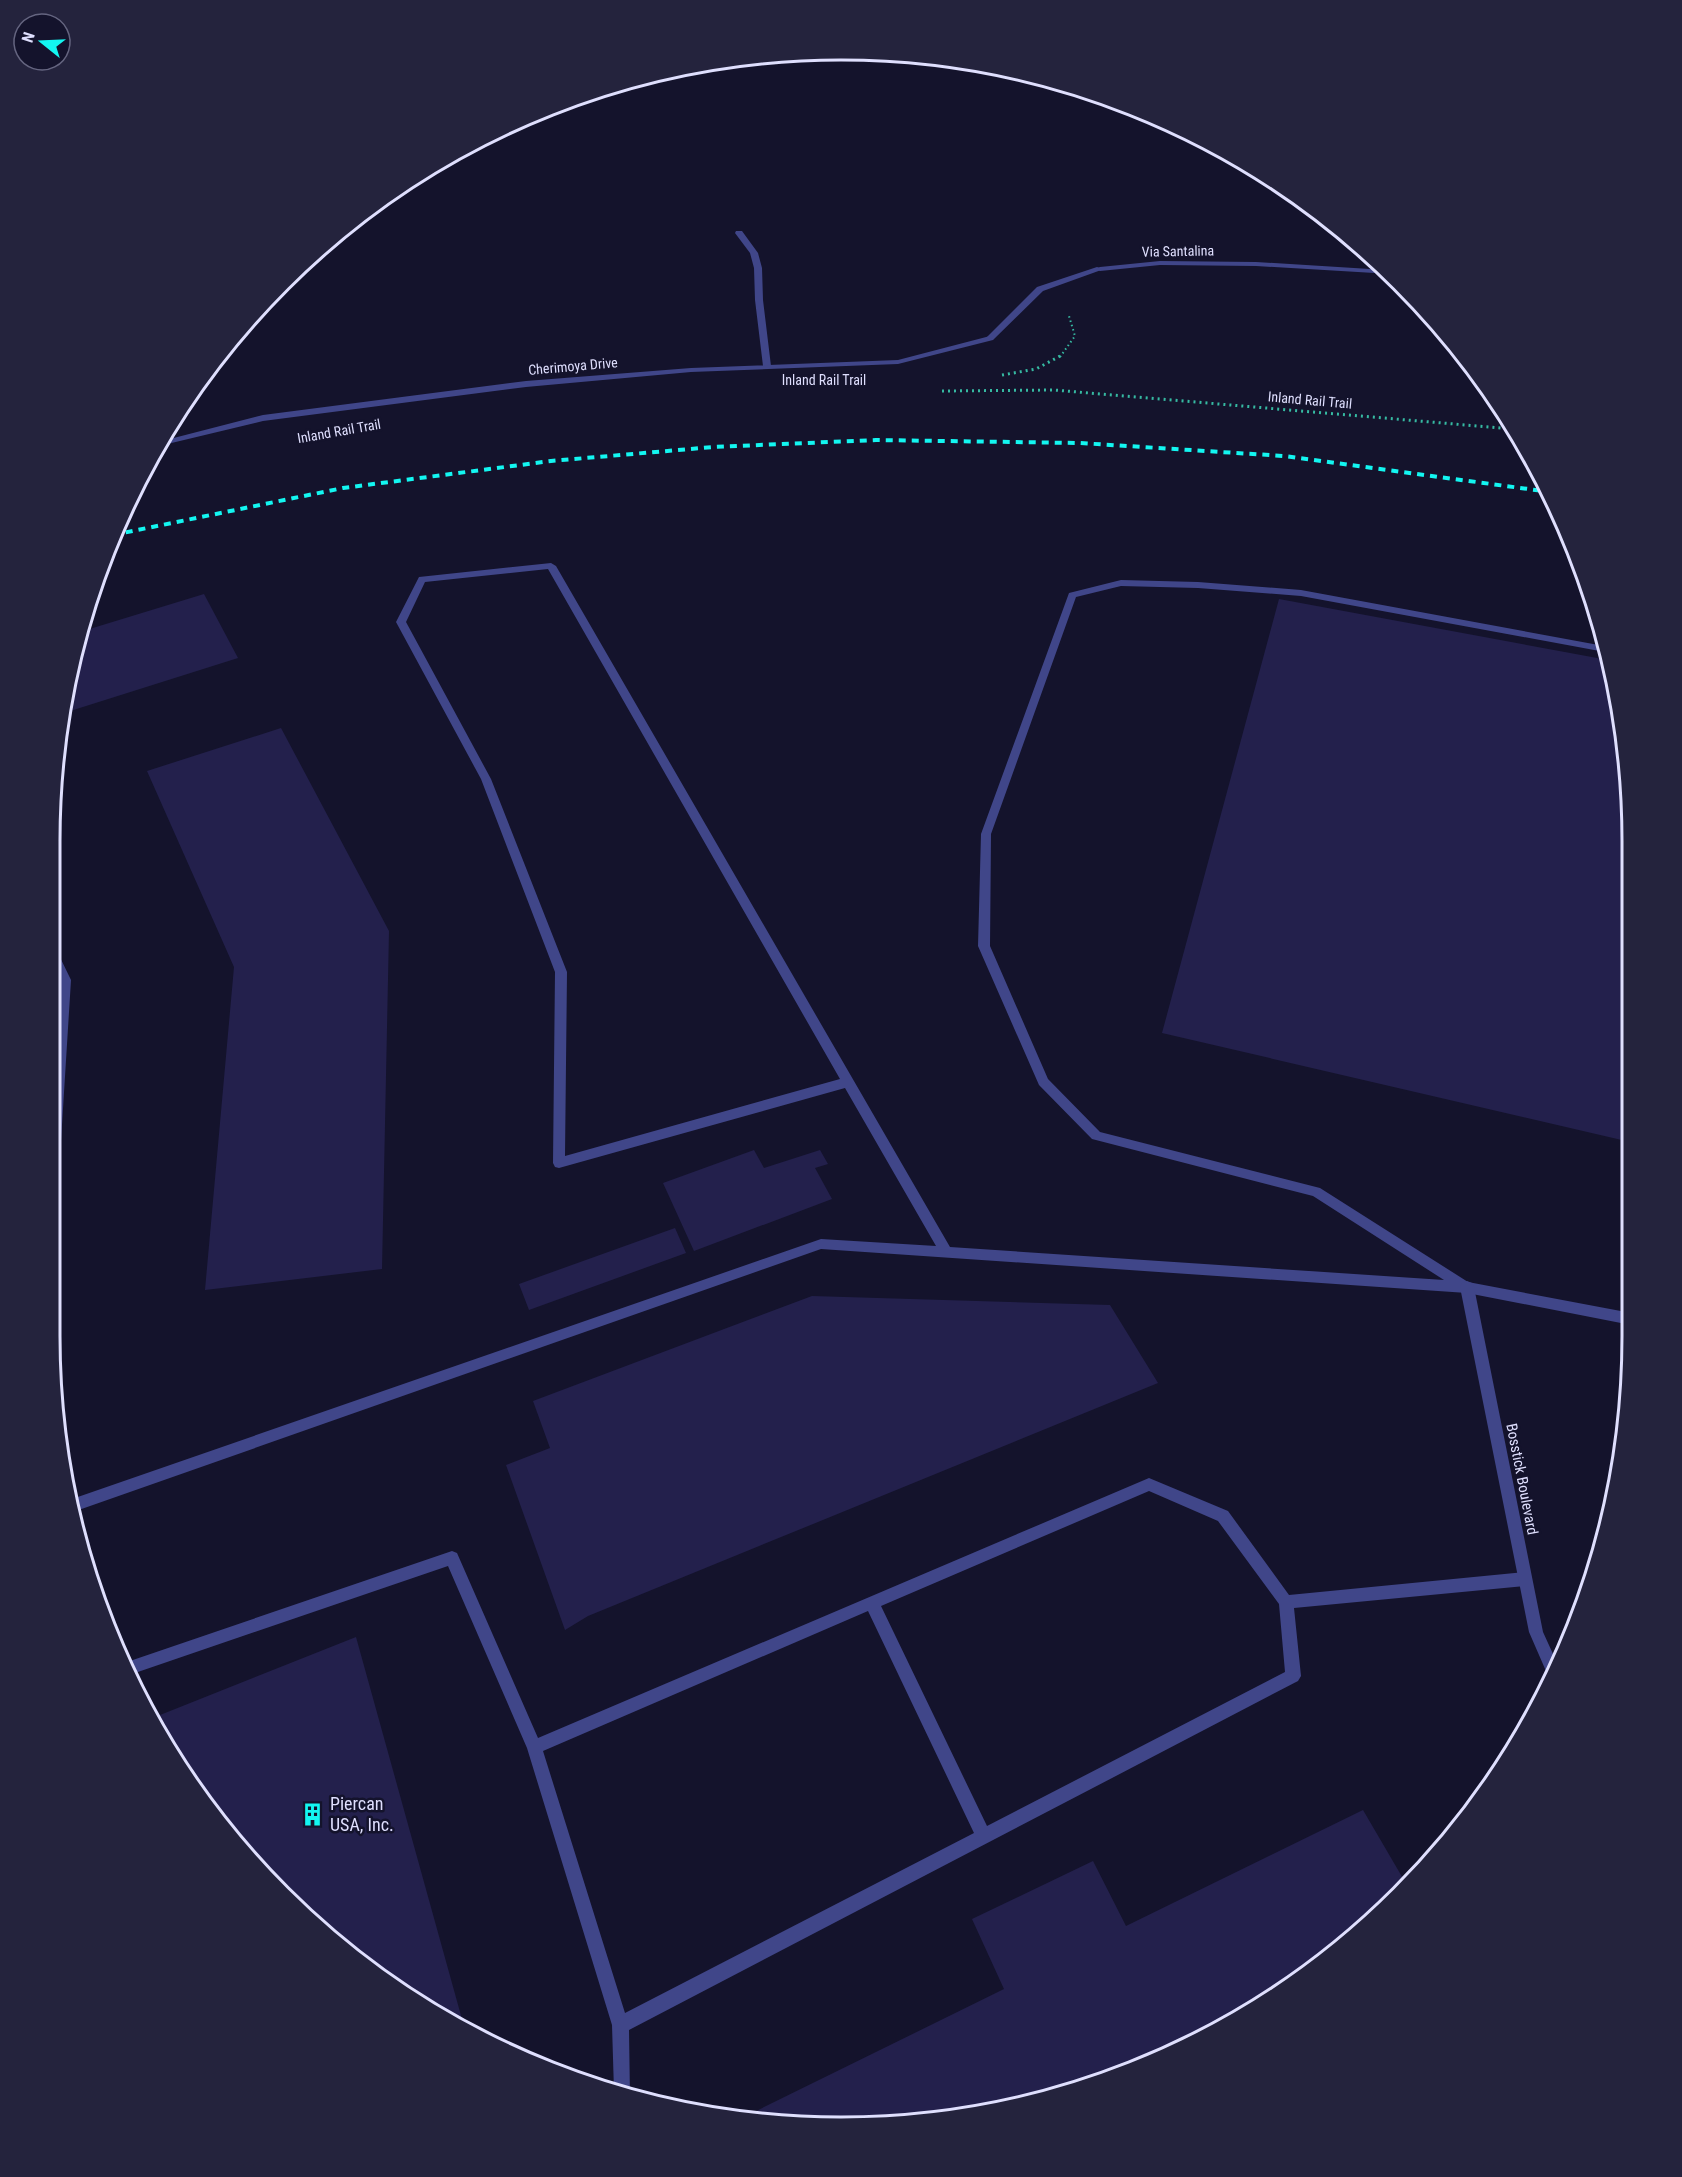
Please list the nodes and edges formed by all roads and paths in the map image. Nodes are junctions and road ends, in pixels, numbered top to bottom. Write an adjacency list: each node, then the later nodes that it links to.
1 (739, 233): 5 (street)
2 (1374, 271): 4 (street, Via Santalina)
3 (1068, 307): 6 (path)
4 (990, 338): 5 (street, Cherimoya Drive)
5 (767, 366): 9 (street, Cherimoya Drive)
6 (991, 376)
7 (938, 391): 8 (path, Inland Rail Trail)
8 (1503, 428)
9 (170, 441)
10 (1597, 648): 15 (street)
11 (60, 970): 12 (street)
12 (60, 1060)
13 (848, 1082): 13 (street); 14 (street)
14 (946, 1252): 15 (street); 17 (street)
15 (1467, 1287): 16 (street); 18 (street, Bosstick Boulevard)
16 (1622, 1317)
17 (79, 1504)
18 (1525, 1579): 20 (street); 21 (street, Bosstick Boulevard)
19 (872, 1602): 20 (street); 23 (street); 24 (street)
20 (1286, 1602): 24 (street)
21 (1550, 1663)
22 (134, 1666): 23 (street)
23 (534, 1747): 25 (street)
24 (984, 1836): 25 (street)
25 (620, 2025): 26 (street)
26 (623, 2085)

